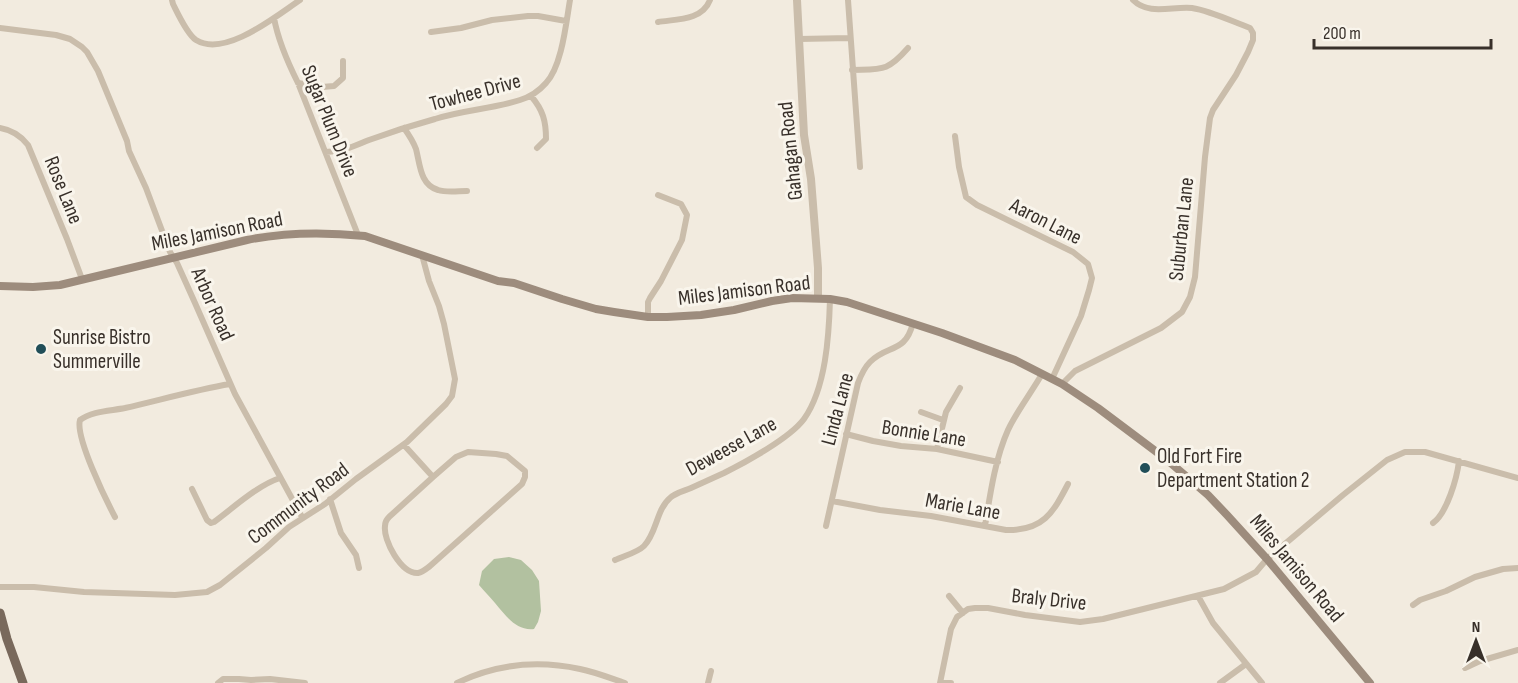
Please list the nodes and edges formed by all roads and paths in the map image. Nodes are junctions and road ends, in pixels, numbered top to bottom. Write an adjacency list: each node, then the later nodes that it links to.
1 (172, 0): 8 (street)
2 (300, 0): 8 (street)
3 (570, 0): 9 (street, Towhee Drive)
4 (710, 0): 10 (street)
5 (797, 0): 14 (street, Gahagan Road)
6 (848, 0): 13 (street)
7 (1133, 0): 40 (street, Suburban Lane)
8 (274, 18): 18 (street, Sugar Plum Drive)
9 (566, 21): 12 (street); 19 (street, Towhee Drive)
10 (658, 22)
11 (0, 28): 30 (street, Arbor Road)
12 (431, 32)
13 (850, 38): 14 (street); 17 (street)
14 (799, 39): 33 (street, Gahagan Road)
15 (908, 48): 17 (street)
16 (343, 61): 18 (street)
17 (852, 70): 25 (street)
18 (298, 83): 24 (street, Sugar Plum Drive)
19 (531, 96): 21 (street, Towhee Drive); 23 (street)
20 (0, 128): 31 (street, Rose Lane)
21 (404, 128): 24 (street, Towhee Drive); 26 (street)
22 (955, 136): 38 (street, Aaron Lane)
23 (537, 148)
24 (326, 152): 28 (street, Sugar Plum Drive)
25 (860, 167)
26 (467, 191)
27 (658, 195): 35 (street)
28 (358, 236): 29 (main road, Miles Jamison Road); 30 (main road, Miles Jamison Road)
29 (422, 255): 35 (main road, Miles Jamison Road); 45 (street, Community Road)
30 (173, 257): 31 (main road, Miles Jamison Road); 39 (street, Arbor Road)
31 (82, 279): 32 (main road, Miles Jamison Road)
32 (0, 286)
33 (818, 298): 34 (main road, Miles Jamison Road); 35 (main road, Miles Jamison Road)
34 (830, 299): 36 (main road, Miles Jamison Road); 62 (street, Deweese Lane)
35 (648, 316)
36 (913, 323): 37 (main road, Miles Jamison Road); 44 (street, Linda Lane)
37 (1042, 374): 38 (main road, Miles Jamison Road); 48 (street)
38 (1052, 379): 40 (main road, Miles Jamison Road)
39 (230, 384): 49 (street, Arbor Road); 56 (street)
40 (1062, 384): 61 (main road, Miles Jamison Road)
41 (960, 388): 43 (street)
42 (921, 412): 43 (street)
43 (944, 420): 46 (street)
44 (846, 434): 46 (street, Bonnie Lane); 55 (street, Linda Lane)
45 (404, 445): 50 (street); 54 (street, Community Road)
46 (936, 449): 48 (street, Bonnie Lane)
47 (1459, 461): 51 (street, Braly Drive); 58 (street); 61 (street, Braly Drive)
48 (998, 462): 60 (street)
49 (280, 477): 53 (street); 57 (street, Arbor Road)
50 (433, 477): 50 (street)
51 (1518, 478)
52 (1068, 483): 60 (street, Marie Lane)
53 (192, 489)
54 (330, 499): 57 (street, Community Road); 63 (street)
55 (832, 501): 59 (street, Linda Lane); 60 (street, Marie Lane)
56 (115, 517)
57 (302, 517): 65 (street, Community Road)
58 (1433, 523)
59 (826, 526)
60 (985, 526)
61 (1267, 559): 67 (street, Braly Drive); 85 (main road, Miles Jamison Road)
62 (615, 560)
63 (359, 568)
64 (1518, 568): 68 (street)
65 (0, 587)
66 (949, 596): 70 (street)
67 (1198, 596): 70 (street, Braly Drive); 72 (street)
68 (1413, 605)
69 (0, 613): 75 (main road)
70 (963, 613): 81 (street)
71 (1518, 650): 73 (street)
72 (1246, 664): 83 (street); 84 (street)
73 (1465, 668)
74 (711, 671): 80 (street)
75 (23, 683)
76 (218, 683): 77 (street)
77 (305, 683)
78 (457, 683): 79 (street)
79 (625, 683)
80 (708, 683)
81 (940, 683): 82 (street)
82 (951, 683)
83 (1220, 683)
84 (1262, 683)
85 (1370, 683)

